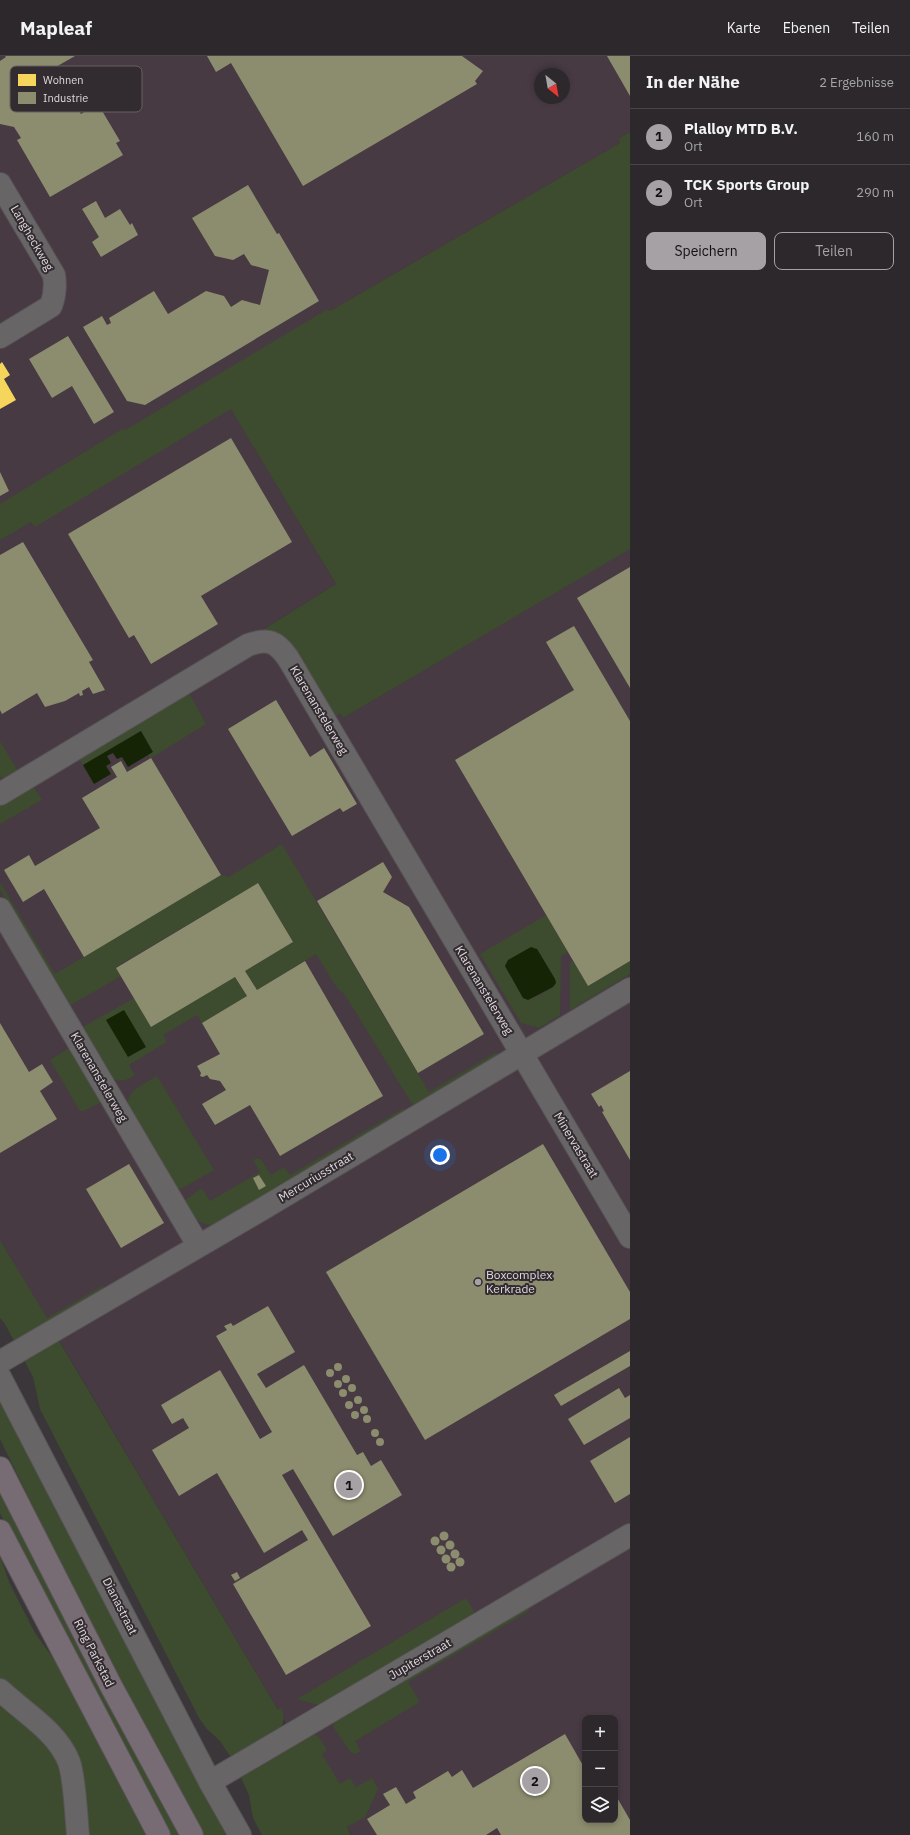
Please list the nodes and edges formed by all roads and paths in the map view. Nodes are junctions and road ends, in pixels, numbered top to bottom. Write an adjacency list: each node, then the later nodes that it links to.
1 (0, 184): 2 (street, Langheckweg)
2 (0, 337)
3 (0, 794): 6 (street, Klarenanstelerweg)
4 (0, 909): 8 (street, Klarenanstelerweg)
5 (630, 989): 6 (street, Mercuriusstraat)
6 (522, 1053): 7 (street, Minervastraat); 8 (street, Mercuriusstraat)
7 (630, 1236)
8 (198, 1245): 9 (street, Mercuriusstraat)
9 (0, 1362)
10 (0, 1377): 15 (street, Dianastraat)
11 (0, 1468): 18 (highway, Ring Parkstad)
12 (0, 1531): 17 (highway)
13 (630, 1535): 15 (street, Jupiterstraat)
14 (0, 1690): 16 (street)
15 (210, 1782): 19 (street, Dianastraat)
16 (78, 1835)
17 (159, 1835)
18 (192, 1835)
19 (240, 1835)

